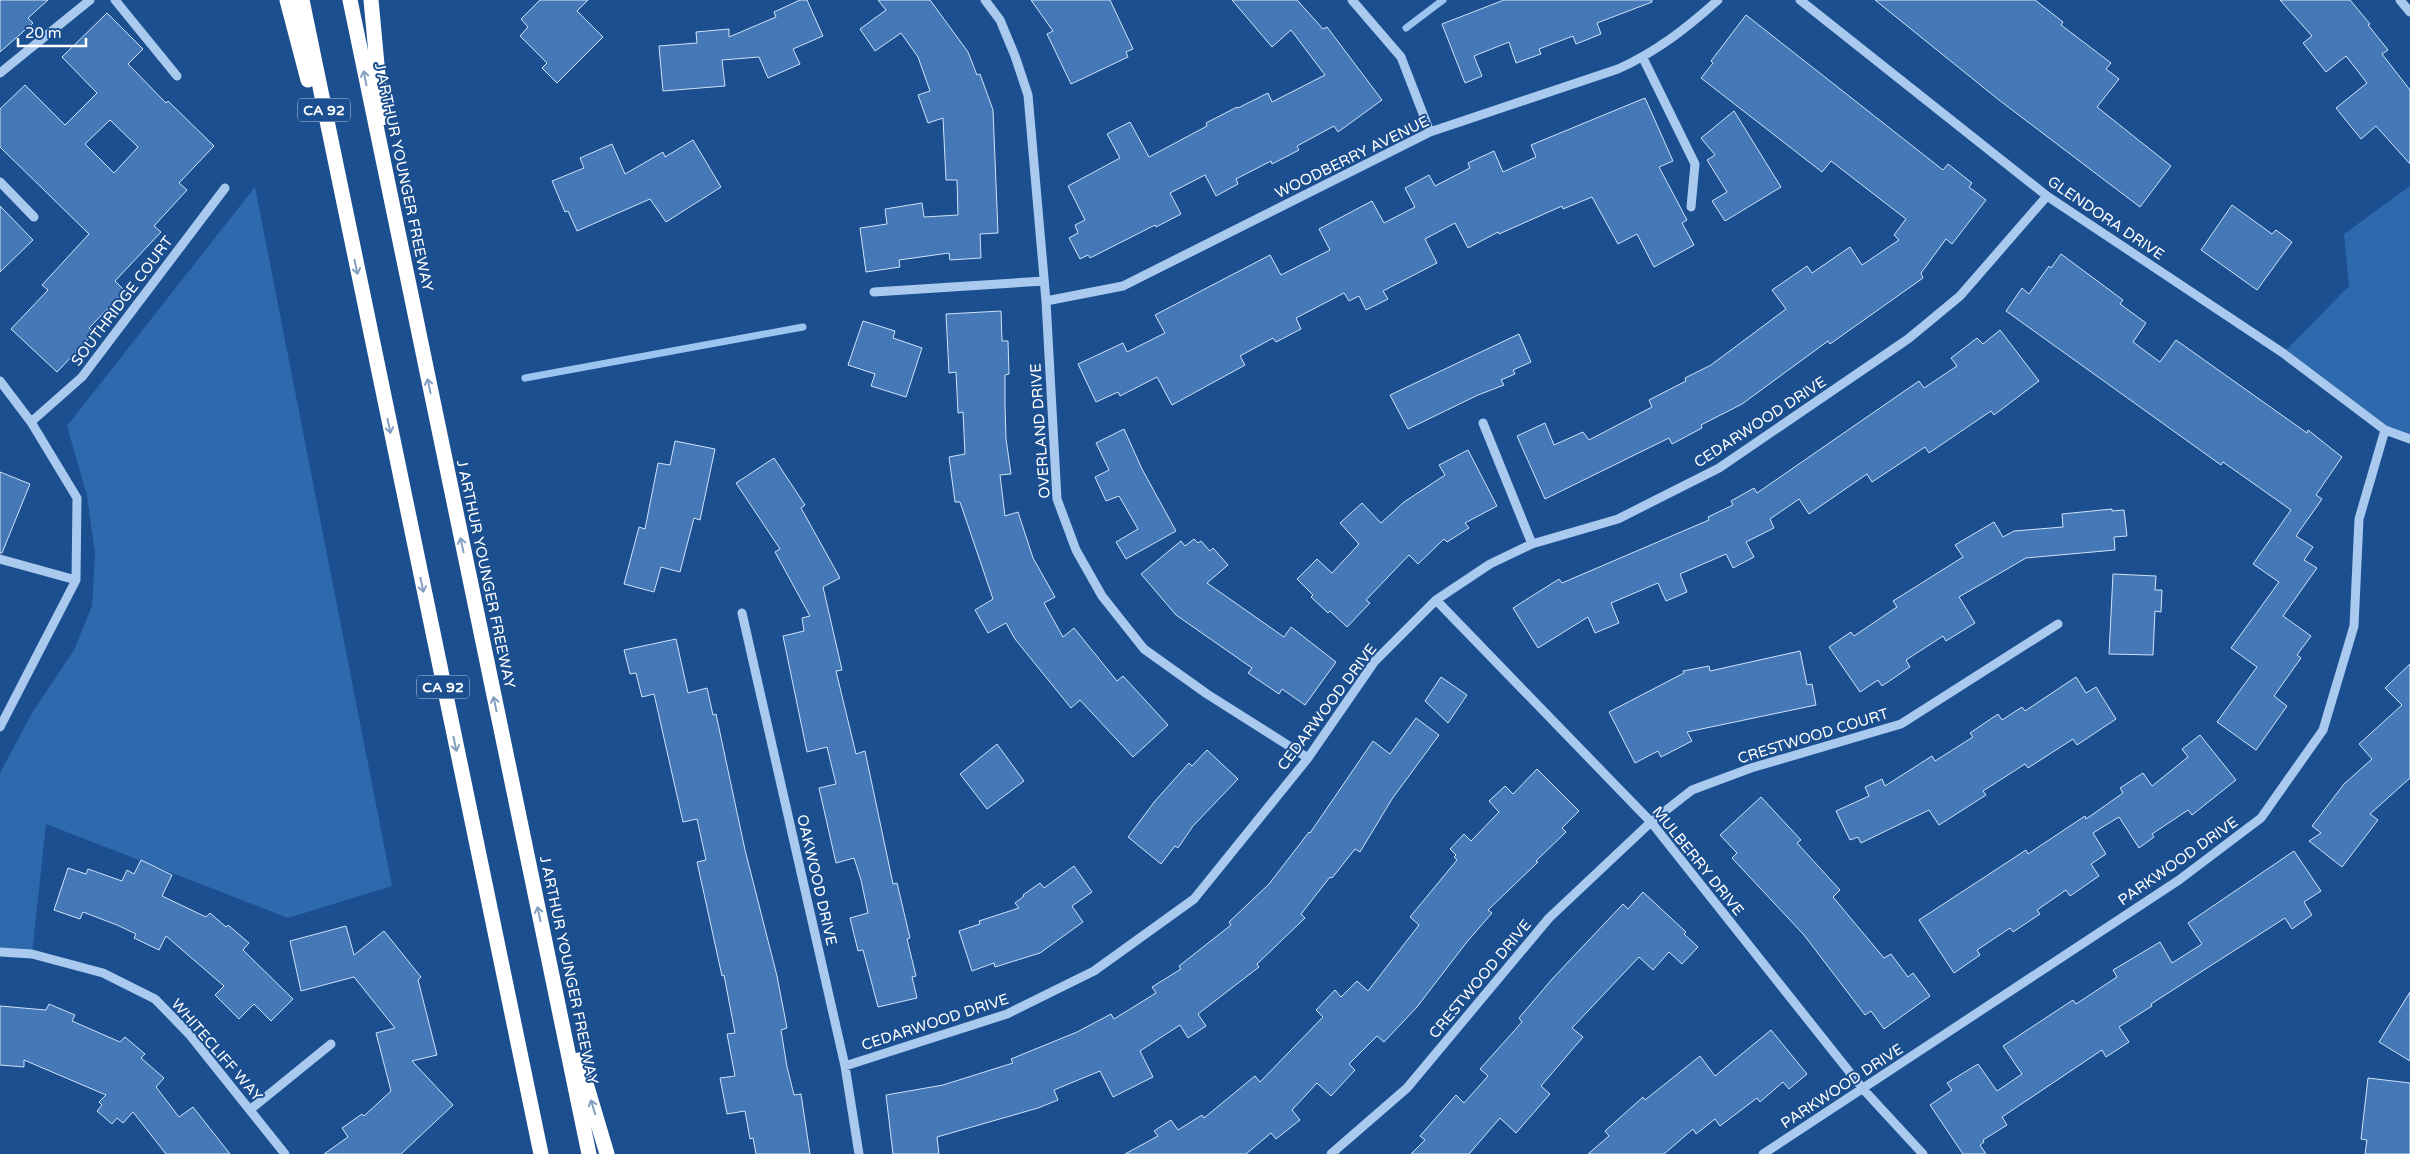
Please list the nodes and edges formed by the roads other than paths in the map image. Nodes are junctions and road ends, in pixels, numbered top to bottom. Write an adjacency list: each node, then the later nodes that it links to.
1 (90, 0): 14 (street)
2 (115, 0): 15 (street)
3 (287, 0): 23 (highway)
4 (302, 0): 23 (highway, CA 92)
5 (350, 0): 19 (highway, J ARTHUR YOUNGER FREEWAY / CA 92, one-way to 5)
6 (371, 0): 19 (highway)
7 (985, 0): 24 (street, OVERLAND DRIVE)
8 (1352, 0): 16 (street)
9 (1718, 0): 13 (street, WOODBERRY AVENUE)
10 (1800, 0): 20 (street, GLENDORA DRIVE)
11 (2400, 0): 12 (street)
12 (2410, 12)
13 (1643, 58): 16 (street, WOODBERRY AVENUE); 21 (street)
14 (0, 73)
15 (177, 76)
16 (1430, 132): 26 (street, WOODBERRY AVENUE)
17 (0, 182): 22 (street)
18 (225, 188): 28 (street, SOUTHRIDGE COURT)
19 (389, 195): 42 (highway, J ARTHUR YOUNGER FREEWAY / CA 92, one-way to 19)
20 (2047, 196): 30 (street, GLENDORA DRIVE); 32 (street, CEDARWOOD DRIVE)
21 (1691, 207)
22 (34, 217)
23 (346, 220): 48 (highway, CA 92, one-way to 48)
24 (1044, 281): 25 (street); 26 (street, OVERLAND DRIVE)
25 (874, 292)
26 (1046, 301): 39 (street, OVERLAND DRIVE)
27 (0, 381): 28 (street)
28 (31, 422): 34 (street)
29 (1483, 423): 32 (street)
30 (2386, 430): 31 (street, GLENDORA DRIVE); 45 (street, PARKWOOD DRIVE)
31 (2410, 439)
32 (1532, 544): 35 (street, CEDARWOOD DRIVE)
33 (0, 559): 34 (street)
34 (76, 580): 38 (street)
35 (1436, 600): 39 (street, CEDARWOOD DRIVE); 40 (street, MULBERRY DRIVE)
36 (742, 613): 44 (street, OAKWOOD DRIVE)
37 (2058, 624): 40 (street, CRESTWOOD COURT)
38 (0, 728)
39 (1308, 758): 44 (street, CEDARWOOD DRIVE)
40 (1651, 822): 45 (street, MULBERRY DRIVE); 52 (street, CRESTWOOD DRIVE)
41 (0, 952): 46 (street, WHITECLIFF WAY)
42 (549, 962): 49 (highway, J ARTHUR YOUNGER FREEWAY / CA 92); 50 (highway, one-way to 42)
43 (331, 1044): 46 (street)
44 (845, 1066): 51 (street, OAKWOOD DRIVE)
45 (1863, 1089): 53 (street, PARKWOOD DRIVE); 54 (street, MULBERRY DRIVE)
46 (251, 1109): 47 (street, WHITECLIFF WAY)
47 (285, 1154)
48 (541, 1154)
49 (589, 1154)
50 (607, 1154)
51 (859, 1154)
52 (1331, 1154)
53 (1763, 1154)
54 (1923, 1154)

